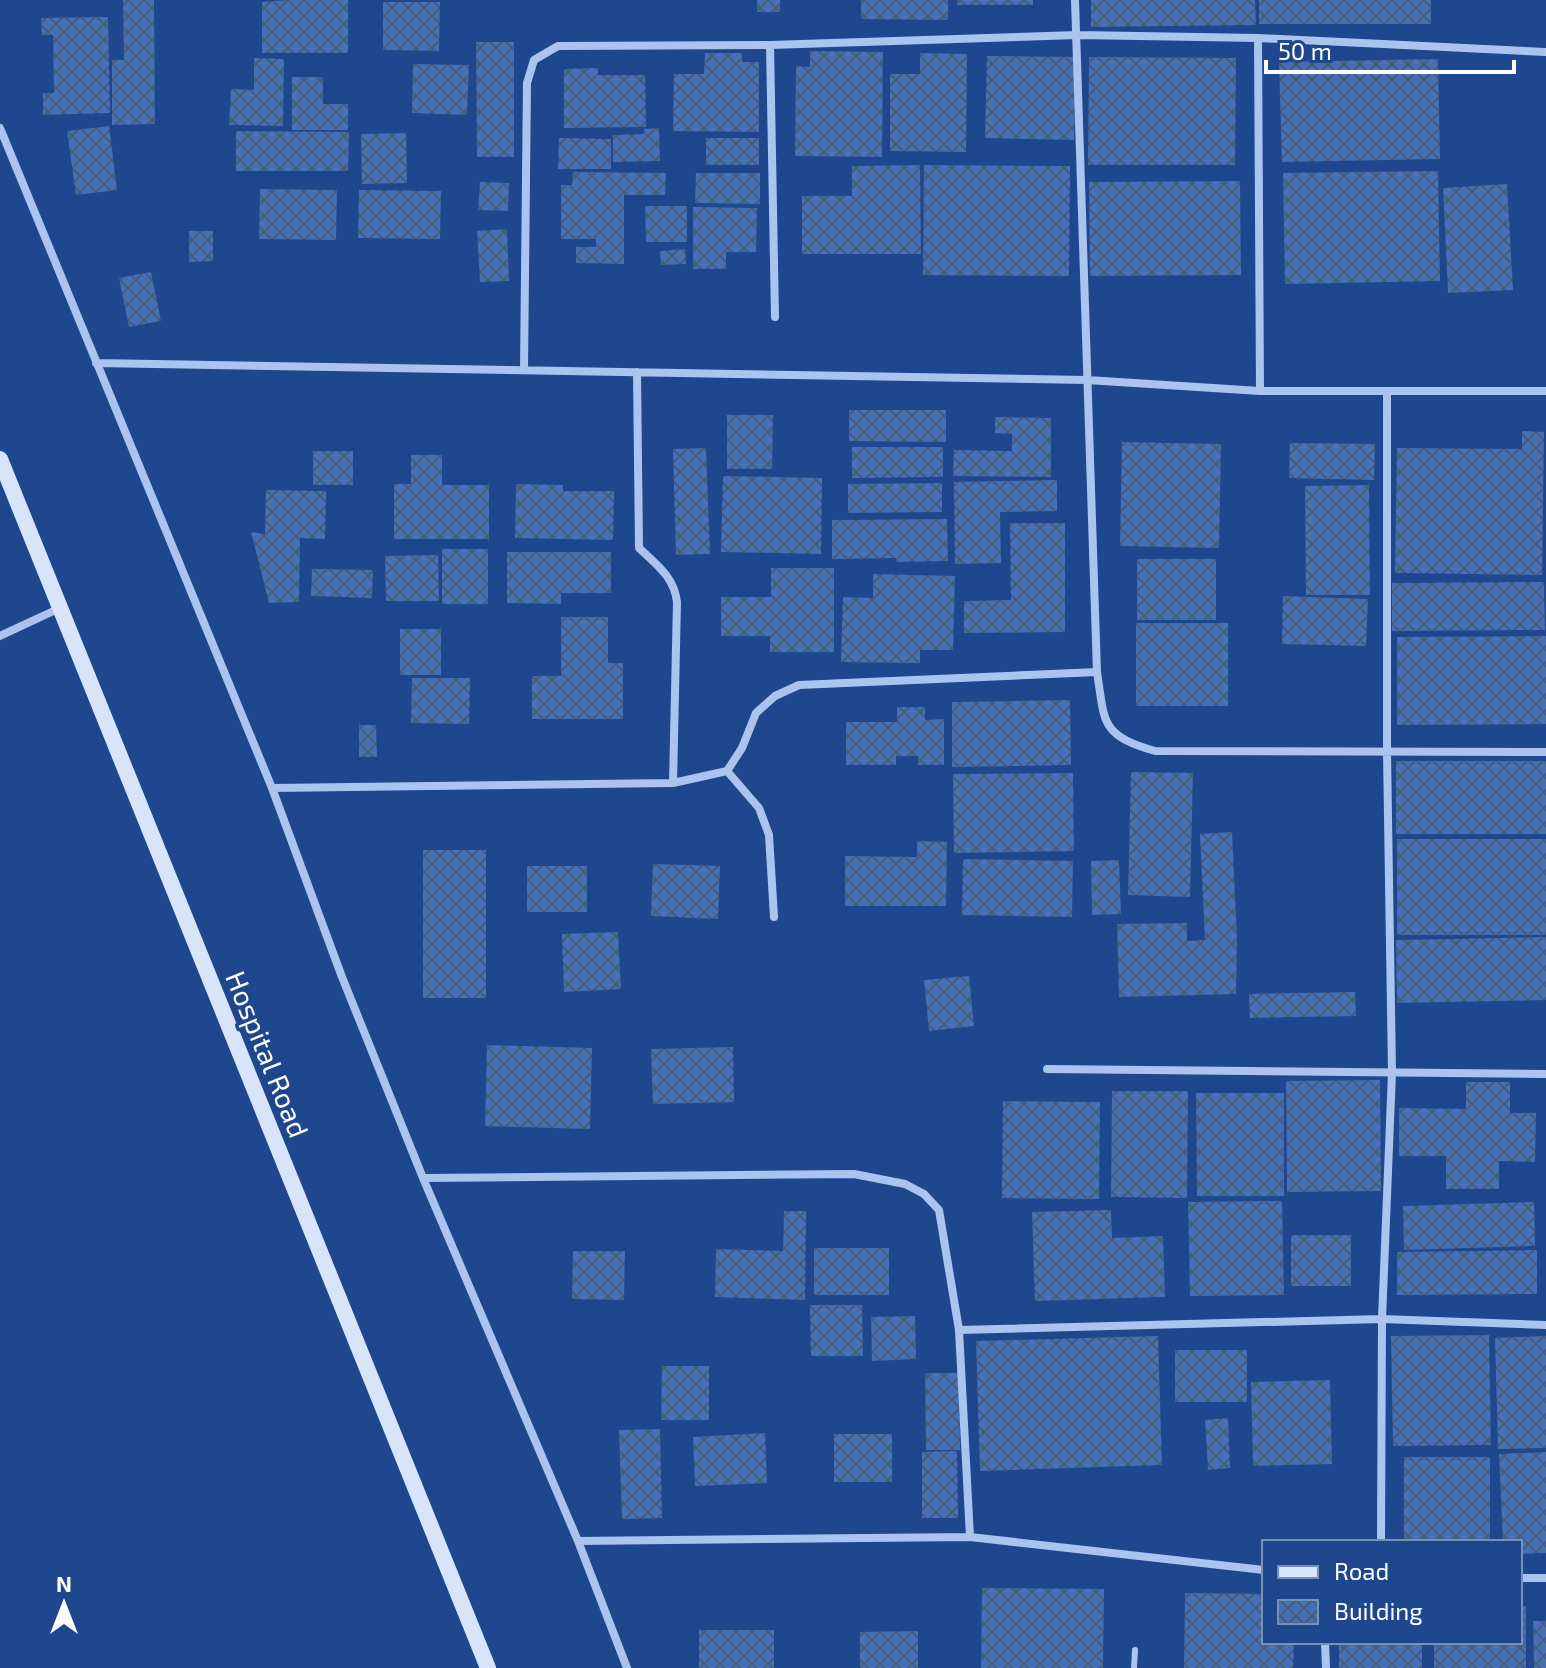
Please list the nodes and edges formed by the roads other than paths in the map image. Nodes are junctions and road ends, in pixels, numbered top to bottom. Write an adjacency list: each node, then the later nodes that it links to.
1 (1075, 0): 2 (street)
2 (1078, 35): 3 (street); 4 (street); 11 (street)
3 (1258, 38): 5 (street); 12 (street)
4 (770, 45): 7 (street); 9 (street)
5 (1546, 52)
6 (0, 128): 8 (street)
7 (775, 317)
8 (96, 363): 9 (street); 23 (street)
9 (524, 370): 10 (street)
10 (637, 372): 11 (street); 22 (street)
11 (1087, 380): 12 (street); 18 (street)
12 (1260, 391): 13 (street)
13 (1387, 391): 14 (street); 19 (street)
14 (1546, 391)
15 (0, 459): 16 (main road, Hospital Road)
16 (60, 608): 17 (street); 40 (main road, Hospital Road)
17 (0, 636)
18 (1097, 672): 19 (street); 21 (street)
19 (1387, 752): 20 (street); 26 (street)
20 (1546, 752)
21 (727, 771): 22 (street); 24 (street)
22 (673, 783): 23 (street)
23 (272, 788): 28 (street)
24 (774, 917)
25 (1047, 1069): 26 (street)
26 (1392, 1073): 27 (street); 29 (street)
27 (1546, 1074)
28 (423, 1178): 31 (street); 34 (street)
29 (1382, 1319): 30 (street); 31 (street); 33 (street)
30 (1546, 1325)
31 (959, 1330): 32 (street)
32 (970, 1537): 34 (street); 35 (street)
33 (1381, 1540)
34 (578, 1541): 41 (street)
35 (1262, 1570)
36 (1522, 1578): 37 (street)
37 (1546, 1578)
38 (1325, 1644): 43 (street)
39 (1135, 1650): 42 (lane)
40 (488, 1668)
41 (627, 1668)
42 (1134, 1668)
43 (1326, 1668)

